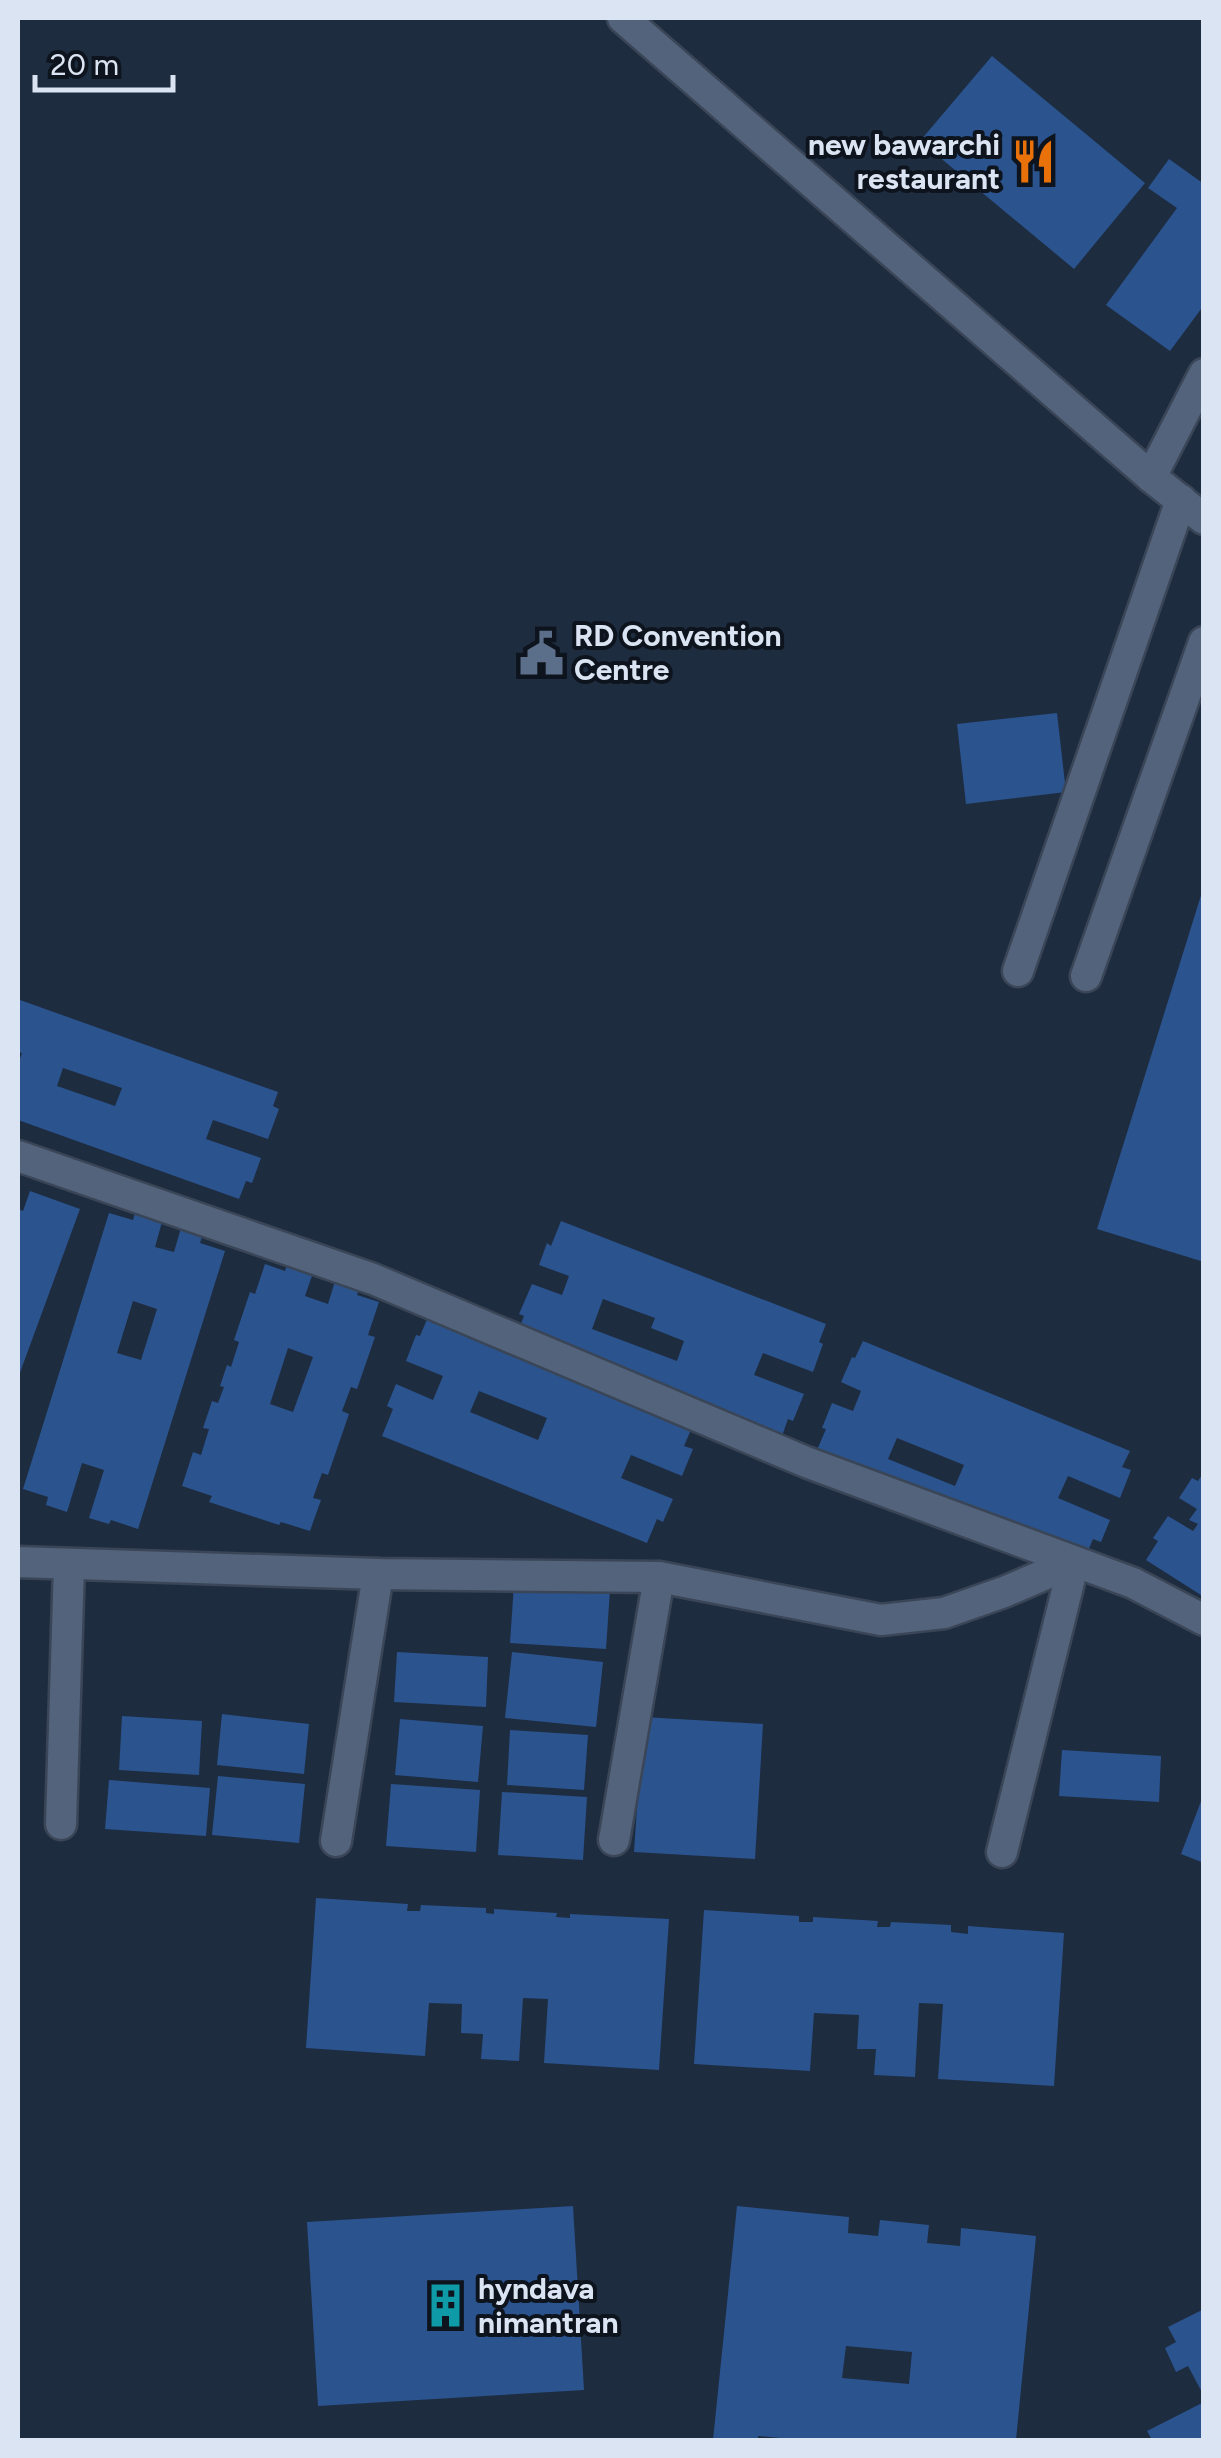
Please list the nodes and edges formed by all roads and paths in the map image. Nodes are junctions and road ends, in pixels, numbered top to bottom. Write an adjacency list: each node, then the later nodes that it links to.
1 (623, 18): 3 (street)
2 (1204, 374): 3 (street)
3 (1151, 477): 4 (street)
4 (1192, 509): 6 (street)
5 (1204, 642): 7 (street)
6 (1018, 971)
7 (1086, 976)
8 (18, 1156): 10 (street)
9 (18, 1562): 11 (street)
10 (1074, 1562): 13 (street); 14 (street); 18 (street)
11 (69, 1565): 12 (street); 15 (street)
12 (378, 1574): 13 (street); 17 (street)
13 (659, 1577): 16 (street)
14 (1204, 1620)
15 (61, 1824)
16 (614, 1840)
17 (336, 1841)
18 (1002, 1852)

